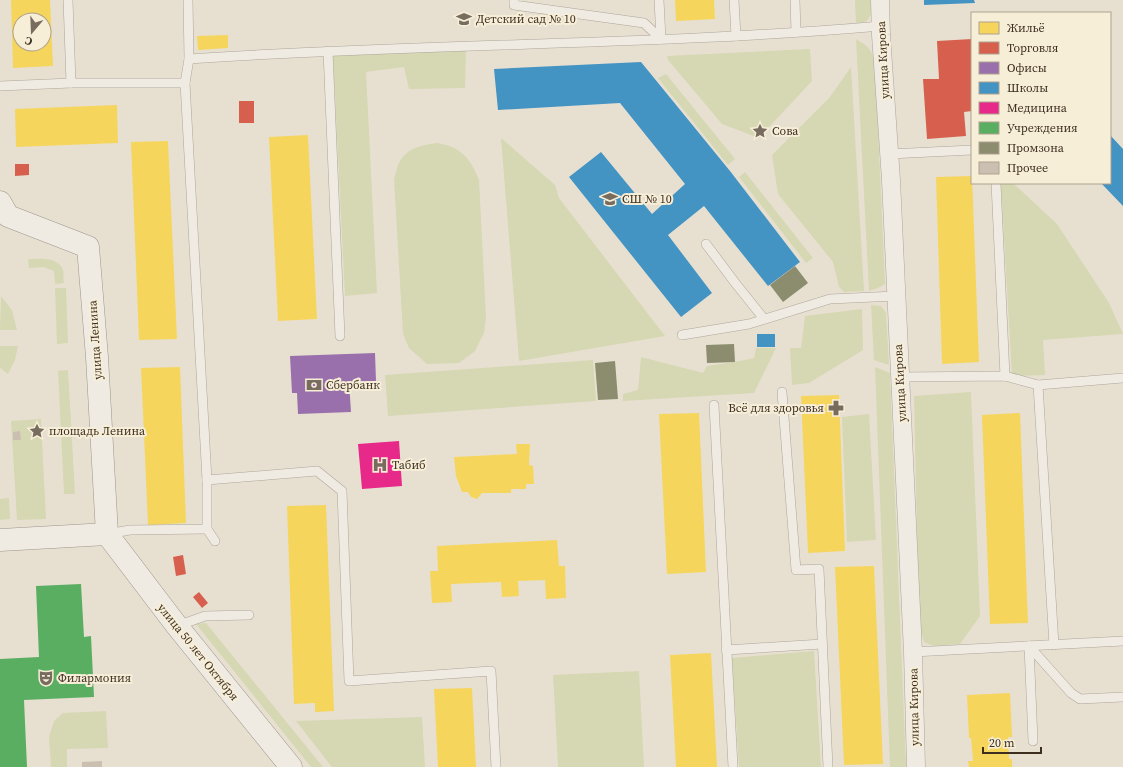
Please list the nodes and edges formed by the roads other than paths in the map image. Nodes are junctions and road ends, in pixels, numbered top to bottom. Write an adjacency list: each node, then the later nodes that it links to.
1 (68, 0): 14 (lane)
2 (188, 0): 13 (lane)
3 (514, 0): 11 (lane)
4 (659, 0): 11 (lane)
5 (734, 0): 10 (lane)
6 (795, 0): 9 (lane)
7 (880, 0): 8 (street, улица Кирова)
8 (881, 26): 9 (lane); 18 (street, улица Кирова)
9 (796, 32): 10 (lane)
10 (736, 36): 11 (lane)
11 (661, 40): 12 (lane)
12 (328, 51): 13 (lane); 25 (lane)
13 (189, 59): 15 (lane)
14 (71, 83): 15 (lane); 16 (lane)
15 (185, 83): 32 (lane)
16 (0, 86)
17 (971, 150): 18 (lane)
18 (889, 154): 22 (street, улица Кирова)
19 (996, 184): 26 (lane)
20 (3, 211): 34 (main road, улица Ленина)
21 (706, 244): 23 (lane)
22 (896, 296): 23 (lane); 27 (street, улица Кирова)
23 (764, 319): 24 (lane)
24 (682, 335)
25 (340, 336)
26 (1005, 376): 27 (lane); 29 (lane)
27 (900, 378): 44 (street, улица Кирова)
28 (1123, 378): 29 (lane)
29 (1038, 385): 41 (lane)
30 (782, 392): 40 (lane)
31 (714, 406): 43 (lane)
32 (207, 480): 33 (lane); 48 (lane)
33 (207, 529): 34 (lane); 36 (lane)
34 (107, 534): 35 (main road); 38 (main road, улица 50 лет Октября)
35 (0, 540)
36 (215, 541)
37 (249, 615): 38 (lane)
38 (177, 626): 47 (main road, улица 50 лет Октября)
39 (1123, 642): 41 (lane)
40 (822, 644): 43 (lane); 50 (lane)
41 (1054, 645): 42 (lane)
42 (1029, 646): 44 (lane); 45 (lane); 46 (lane)
43 (726, 650): 49 (lane)
44 (913, 652): 51 (street, улица Кирова)
45 (1123, 698)
46 (1033, 741)
47 (291, 767)
48 (496, 767)
49 (733, 767)
50 (828, 767)
51 (916, 767)

